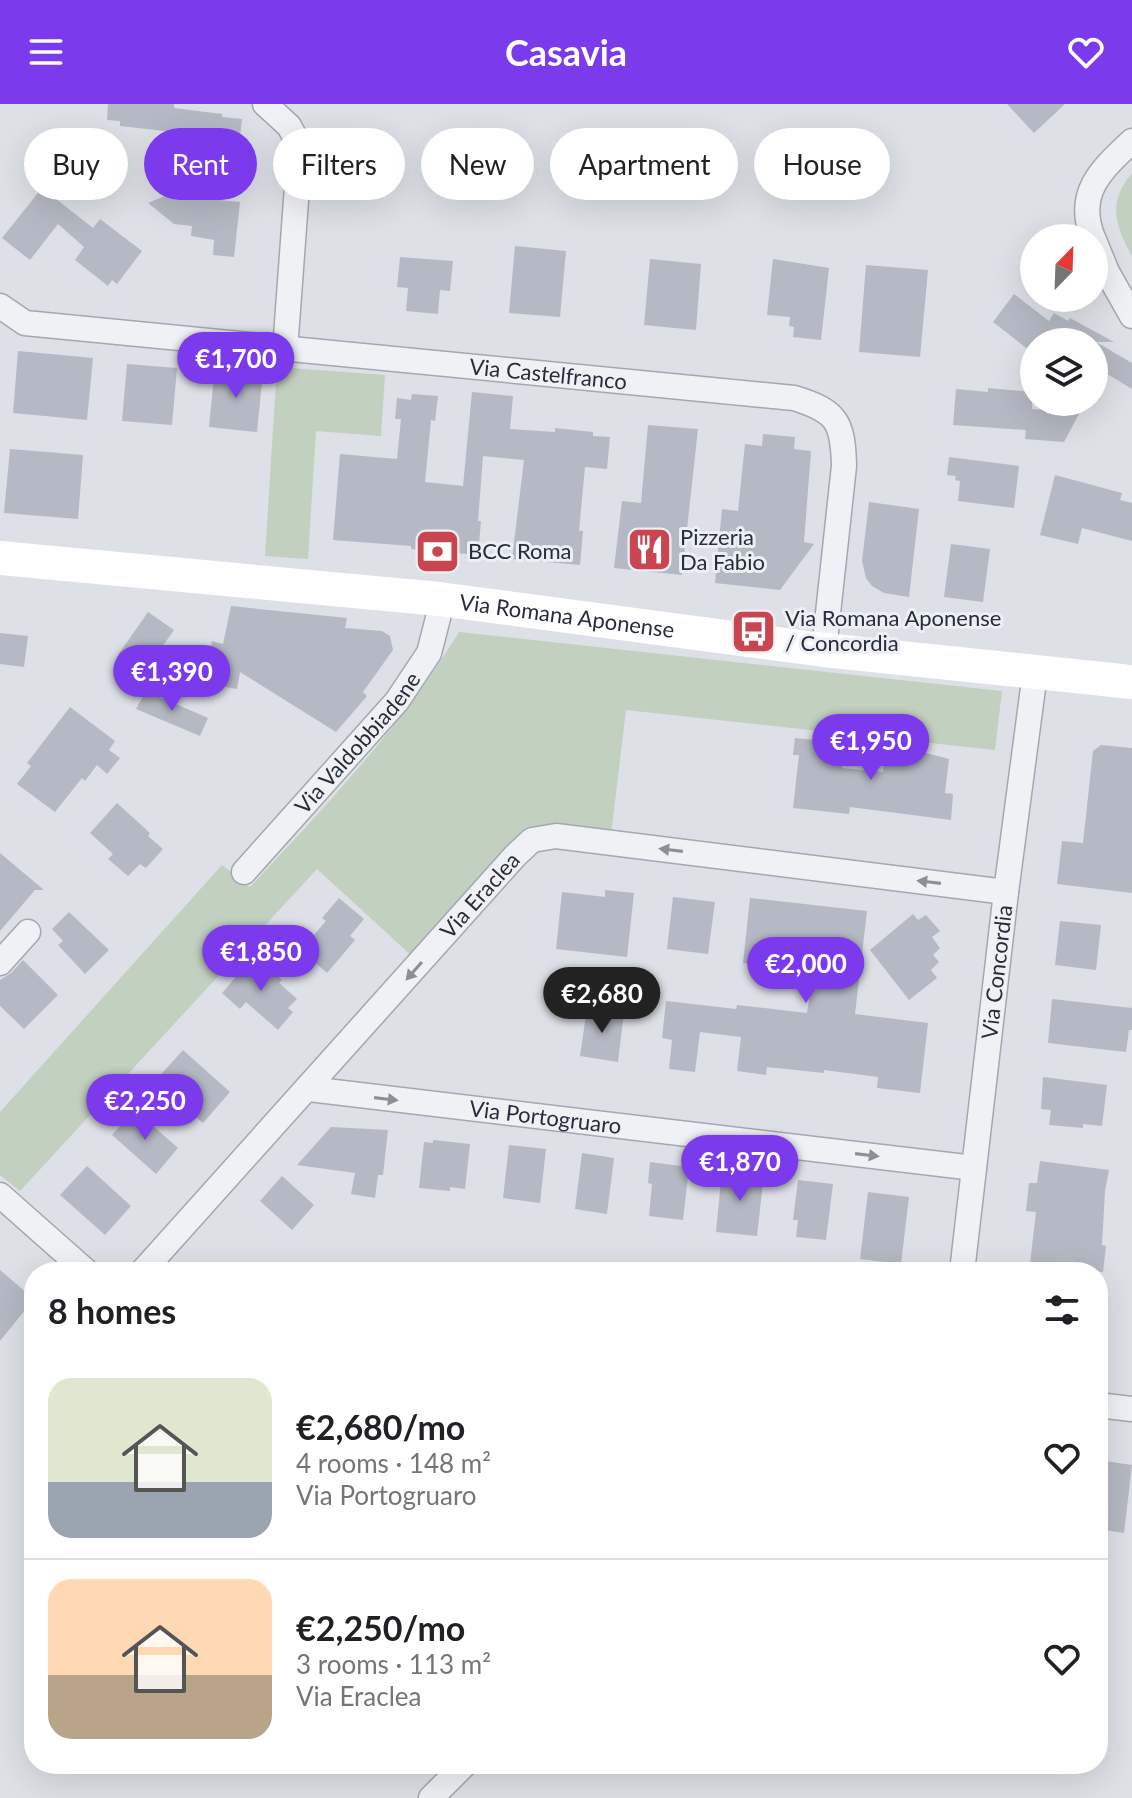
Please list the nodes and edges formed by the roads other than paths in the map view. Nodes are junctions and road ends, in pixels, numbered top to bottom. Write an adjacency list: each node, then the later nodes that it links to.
1 (265, 104): 9 (street)
2 (1132, 141): 3 (street)
3 (1090, 224)
4 (1108, 274): 6 (street)
5 (0, 306): 8 (street, Via Castelfranco)
6 (1132, 316)
7 (0, 321): 8 (street, Via Castelfranco)
8 (25, 323): 9 (street, Via Castelfranco)
9 (285, 350): 12 (street, Via Castelfranco)
10 (0, 558): 11 (street, Via Romana Aponense)
11 (439, 599): 12 (street, Via Romana Aponense); 15 (street, Via Valdobbiadene)
12 (824, 650): 13 (street, Via Romana Aponense)
13 (1035, 673): 14 (street, Via Romana Aponense); 16 (street, Via Concordia)
14 (1132, 682)
15 (244, 872)
16 (1006, 892): 19 (street, Via Eraclea, one-way to 19); 20 (street, Via Concordia)
17 (28, 932): 18 (street)
18 (0, 963)
19 (309, 1089): 20 (street, Via Portogruaro, one-way to 20); 23 (street, Via Eraclea)
20 (974, 1168): 24 (street, Via Concordia)
21 (0, 1195): 22 (street)
22 (76, 1262)
23 (151, 1262)
24 (963, 1262)
25 (1108, 1406): 26 (street)
26 (1132, 1409)
27 (455, 1774): 28 (street)
28 (431, 1798)

